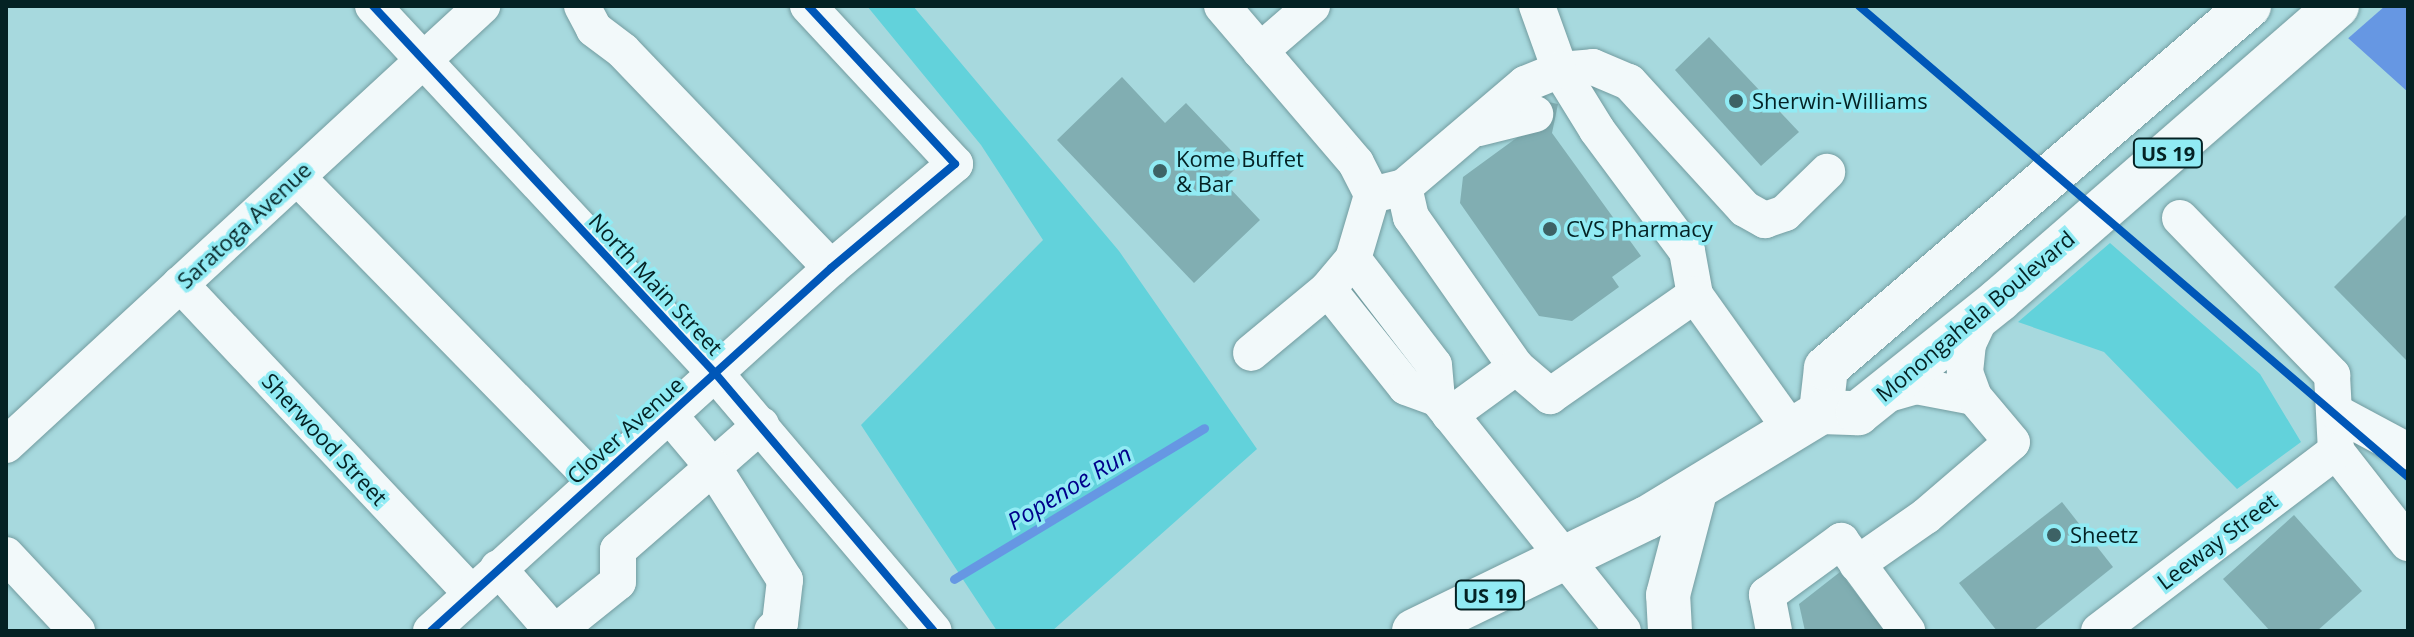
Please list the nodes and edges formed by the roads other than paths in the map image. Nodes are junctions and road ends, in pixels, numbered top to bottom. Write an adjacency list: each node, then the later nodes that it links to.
1 (373, 6): 11 (street, North Main Street)
2 (482, 6): 11 (street, Saratoga Avenue)
3 (582, 6): 20 (street)
4 (808, 6): 20 (street, Clover Avenue)
5 (1222, 6): 10 (street)
6 (1312, 6): 10 (street)
7 (1537, 6): 12 (street)
8 (2249, 6): 33 (main road, US 19)
9 (2337, 6): 24 (main road, Monongahela Boulevard / US 19)
10 (1260, 51): 17 (street)
11 (423, 61): 16 (street, Saratoga Avenue); 27 (street, North Main Street)
12 (1560, 70): 13 (street); 14 (street); 15 (street)
13 (1597, 130): 14 (street); 23 (street)
14 (1461, 135): 17 (street)
15 (1827, 172)
16 (297, 177): 21 (street, Saratoga Avenue); 39 (street)
17 (1388, 191): 19 (street); 26 (street)
18 (2180, 218): 31 (street)
19 (1353, 259): 22 (street); 30 (street)
20 (831, 268): 27 (street, Clover Avenue)
21 (180, 284): 35 (street, Saratoga Avenue); 46 (street, Sherwood Street)
22 (1328, 289): 25 (street); 30 (street)
23 (1695, 295): 26 (street); 33 (street)
24 (1991, 306): 28 (main road, Monongahela Boulevard / US 19); 29 (street)
25 (1251, 353)
26 (1516, 367): 30 (street)
27 (715, 373): 32 (street, Clover Avenue); 34 (street, North Main Street)
28 (1877, 397): 29 (street); 33 (main road, Monongahela Boulevard / US 19)
29 (1974, 397): 44 (street)
30 (1443, 406): 43 (street)
31 (2337, 413): 36 (street); 37 (street)
32 (670, 416): 38 (street); 39 (street, Clover Avenue)
33 (1806, 422): 40 (main road, US 19)
34 (761, 425): 38 (street); 51 (street, North Main Street)
35 (6, 445)
36 (2336, 451): 41 (street); 57 (street, Leeway Street)
37 (2408, 451)
38 (713, 467): 49 (street); 50 (street)
39 (595, 481): 45 (street, Clover Avenue)
40 (1695, 492): 43 (main road, US 19); 54 (main road)
41 (2408, 543)
42 (6, 555): 47 (street)
43 (1566, 558): 52 (main road, US 19); 53 (street)
44 (1857, 564): 55 (street); 56 (street)
45 (498, 568): 46 (street, Clover Avenue); 49 (street)
46 (471, 593): 48 (street, Clover Avenue)
47 (77, 631)
48 (431, 631)
49 (555, 631)
50 (772, 631)
51 (934, 631)
52 (1414, 631)
53 (1623, 631)
54 (1670, 631)
55 (1774, 631)
56 (1907, 631)
57 (2099, 631)

